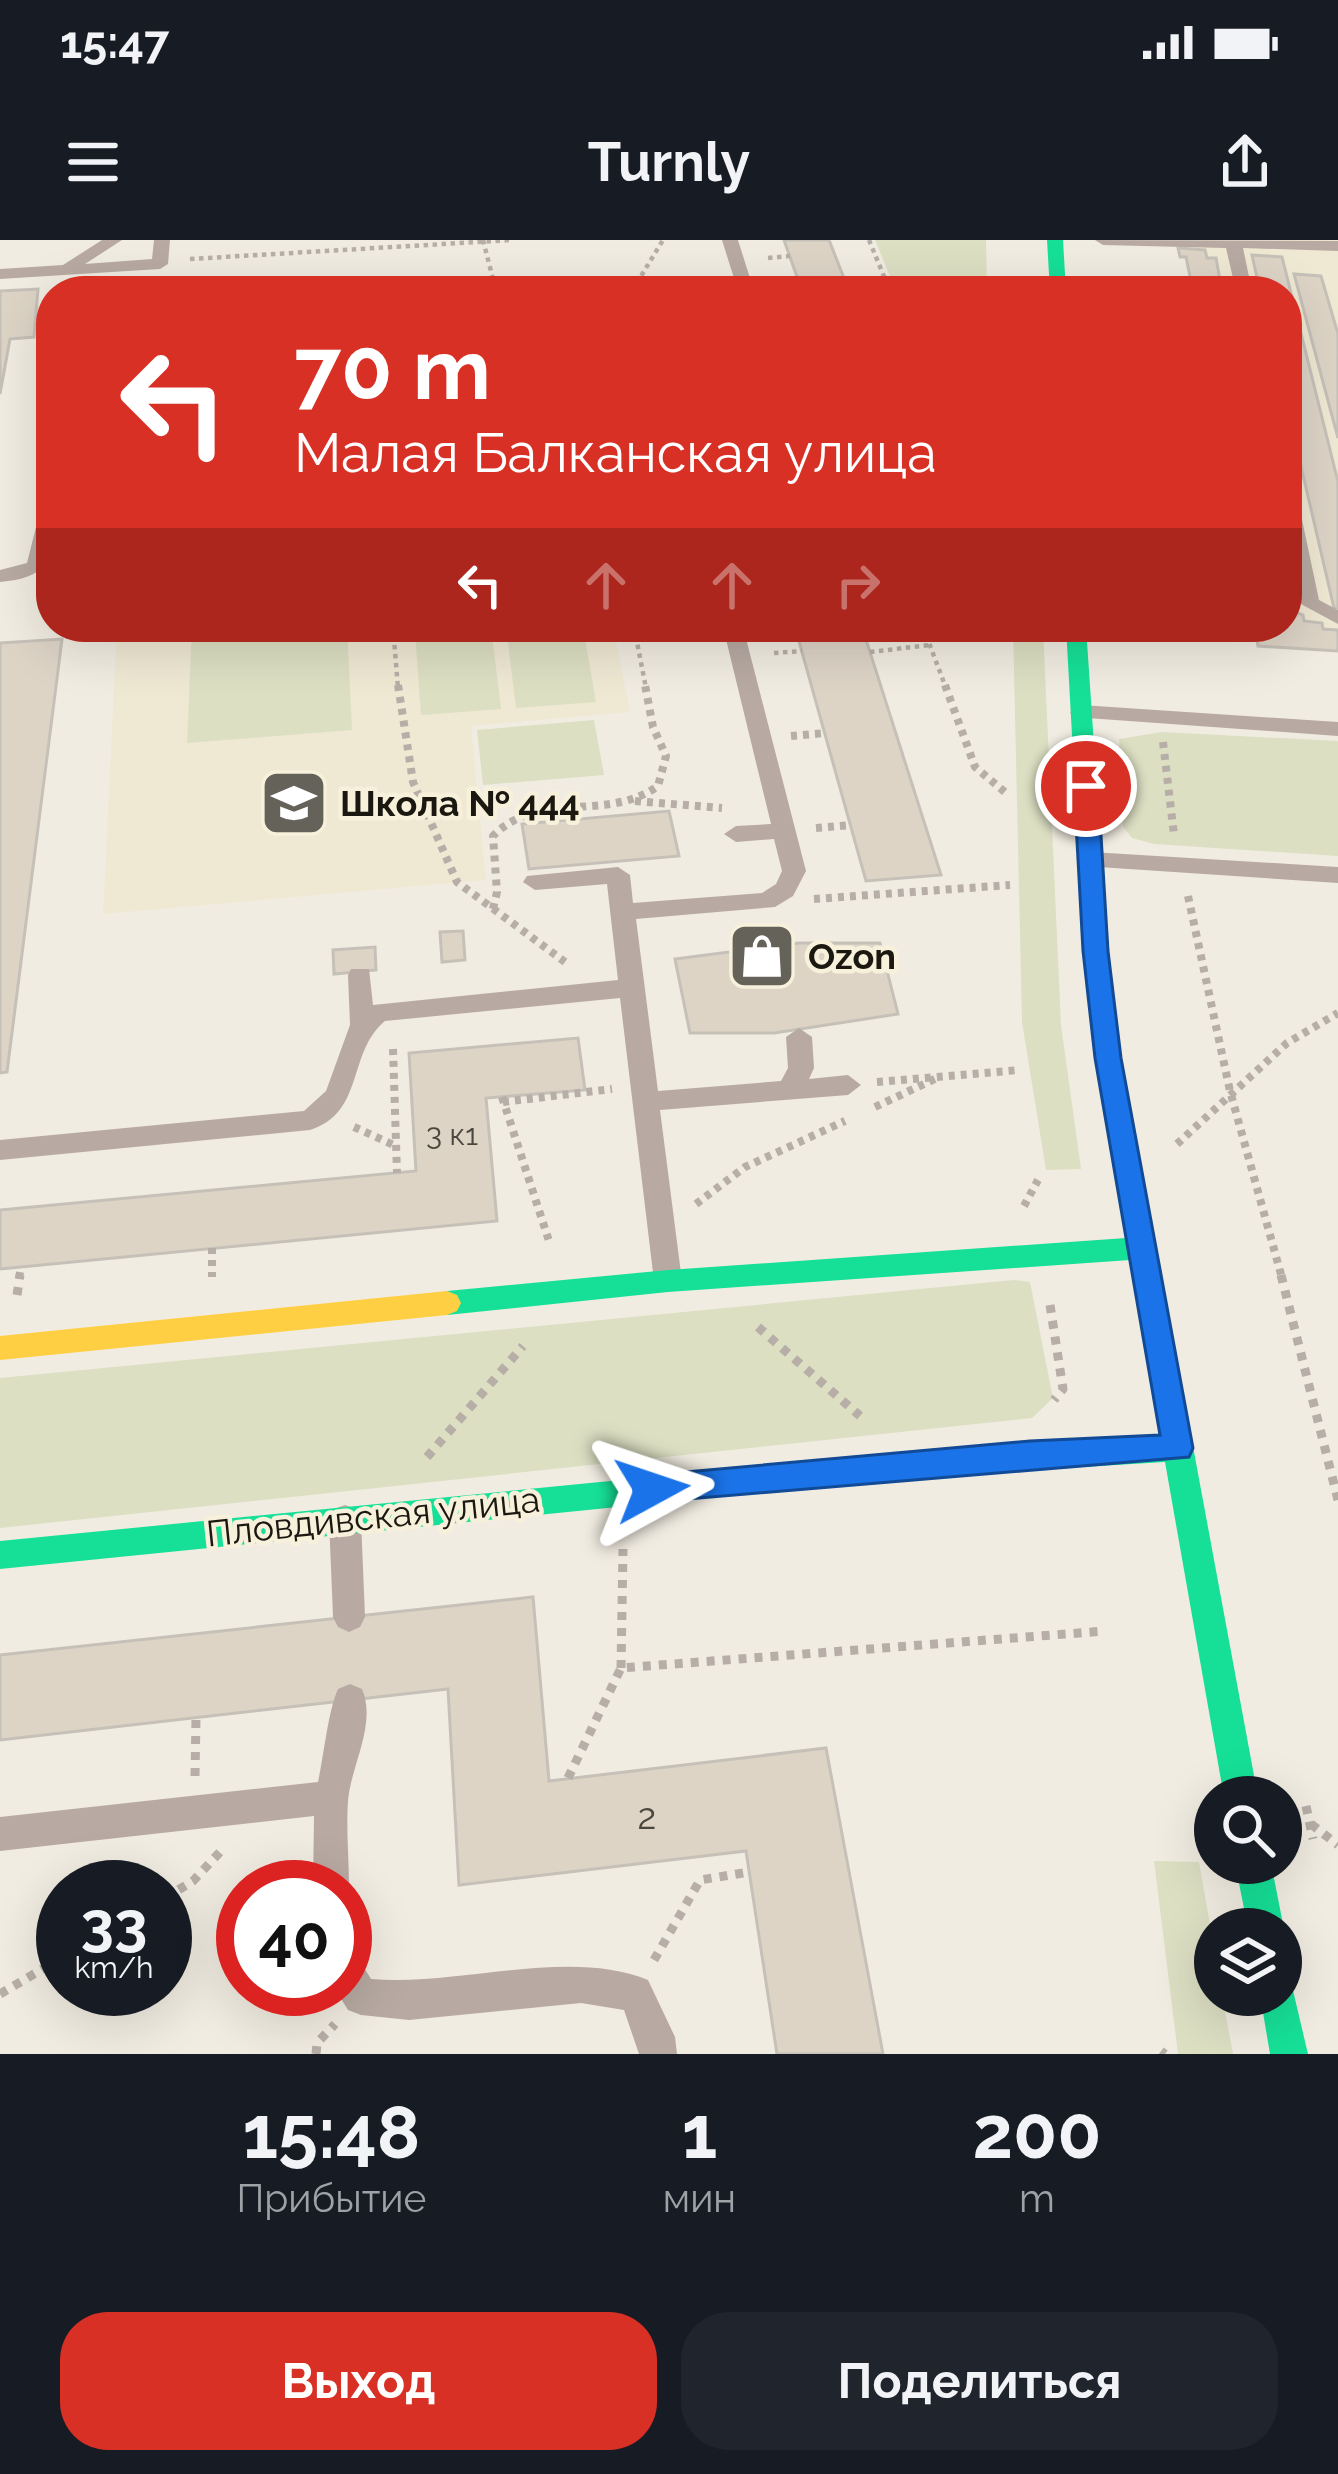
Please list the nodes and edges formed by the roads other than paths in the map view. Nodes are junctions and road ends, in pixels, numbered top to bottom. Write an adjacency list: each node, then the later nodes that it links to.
1 (114, 240): 8 (lane)
2 (162, 240): 8 (lane)
3 (730, 240): 10 (lane)
4 (1055, 240): 11 (street)
5 (1103, 240): 6 (lane)
6 (1241, 244): 7 (lane); 12 (lane)
7 (1333, 244)
8 (60, 270): 9 (lane)
9 (0, 274)
10 (741, 276)
11 (1057, 276)
12 (1243, 276)
13 (36, 564): 15 (lane)
14 (1302, 566): 16 (lane)
15 (0, 576)
16 (1338, 618)
17 (736, 642): 21 (lane)
18 (1077, 642): 19 (street)
19 (1081, 712): 20 (lane); 23 (street)
20 (1338, 729)
21 (774, 831): 22 (lane); 26 (lane)
22 (736, 834)
23 (1091, 860): 24 (lane); 35 (street)
24 (1338, 875)
25 (535, 881): 26 (lane)
26 (621, 912): 28 (lane)
27 (360, 975): 29 (lane)
28 (630, 988): 29 (lane); 33 (lane)
29 (369, 1018): 34 (lane)
30 (799, 1036): 32 (lane)
31 (848, 1084): 32 (lane)
32 (790, 1089): 33 (lane)
33 (644, 1094): 36 (lane)
34 (0, 1150)
35 (1139, 1248): 36 (street); 38 (street)
36 (668, 1281): 37 (street)
37 (0, 1348)
38 (1178, 1448): 39 (street, Пловдивская улица); 43 (street)
39 (345, 1517): 40 (street, Пловдивская улица); 41 (lane)
40 (0, 1555)
41 (349, 1617)
42 (350, 1700): 44 (lane)
43 (1237, 1776)
44 (331, 1797): 45 (lane); 46 (lane)
45 (0, 1834)
46 (331, 1860)
47 (372, 1997): 49 (lane)
48 (1282, 2016): 50 (street)
49 (658, 2054)
50 (1289, 2054)

